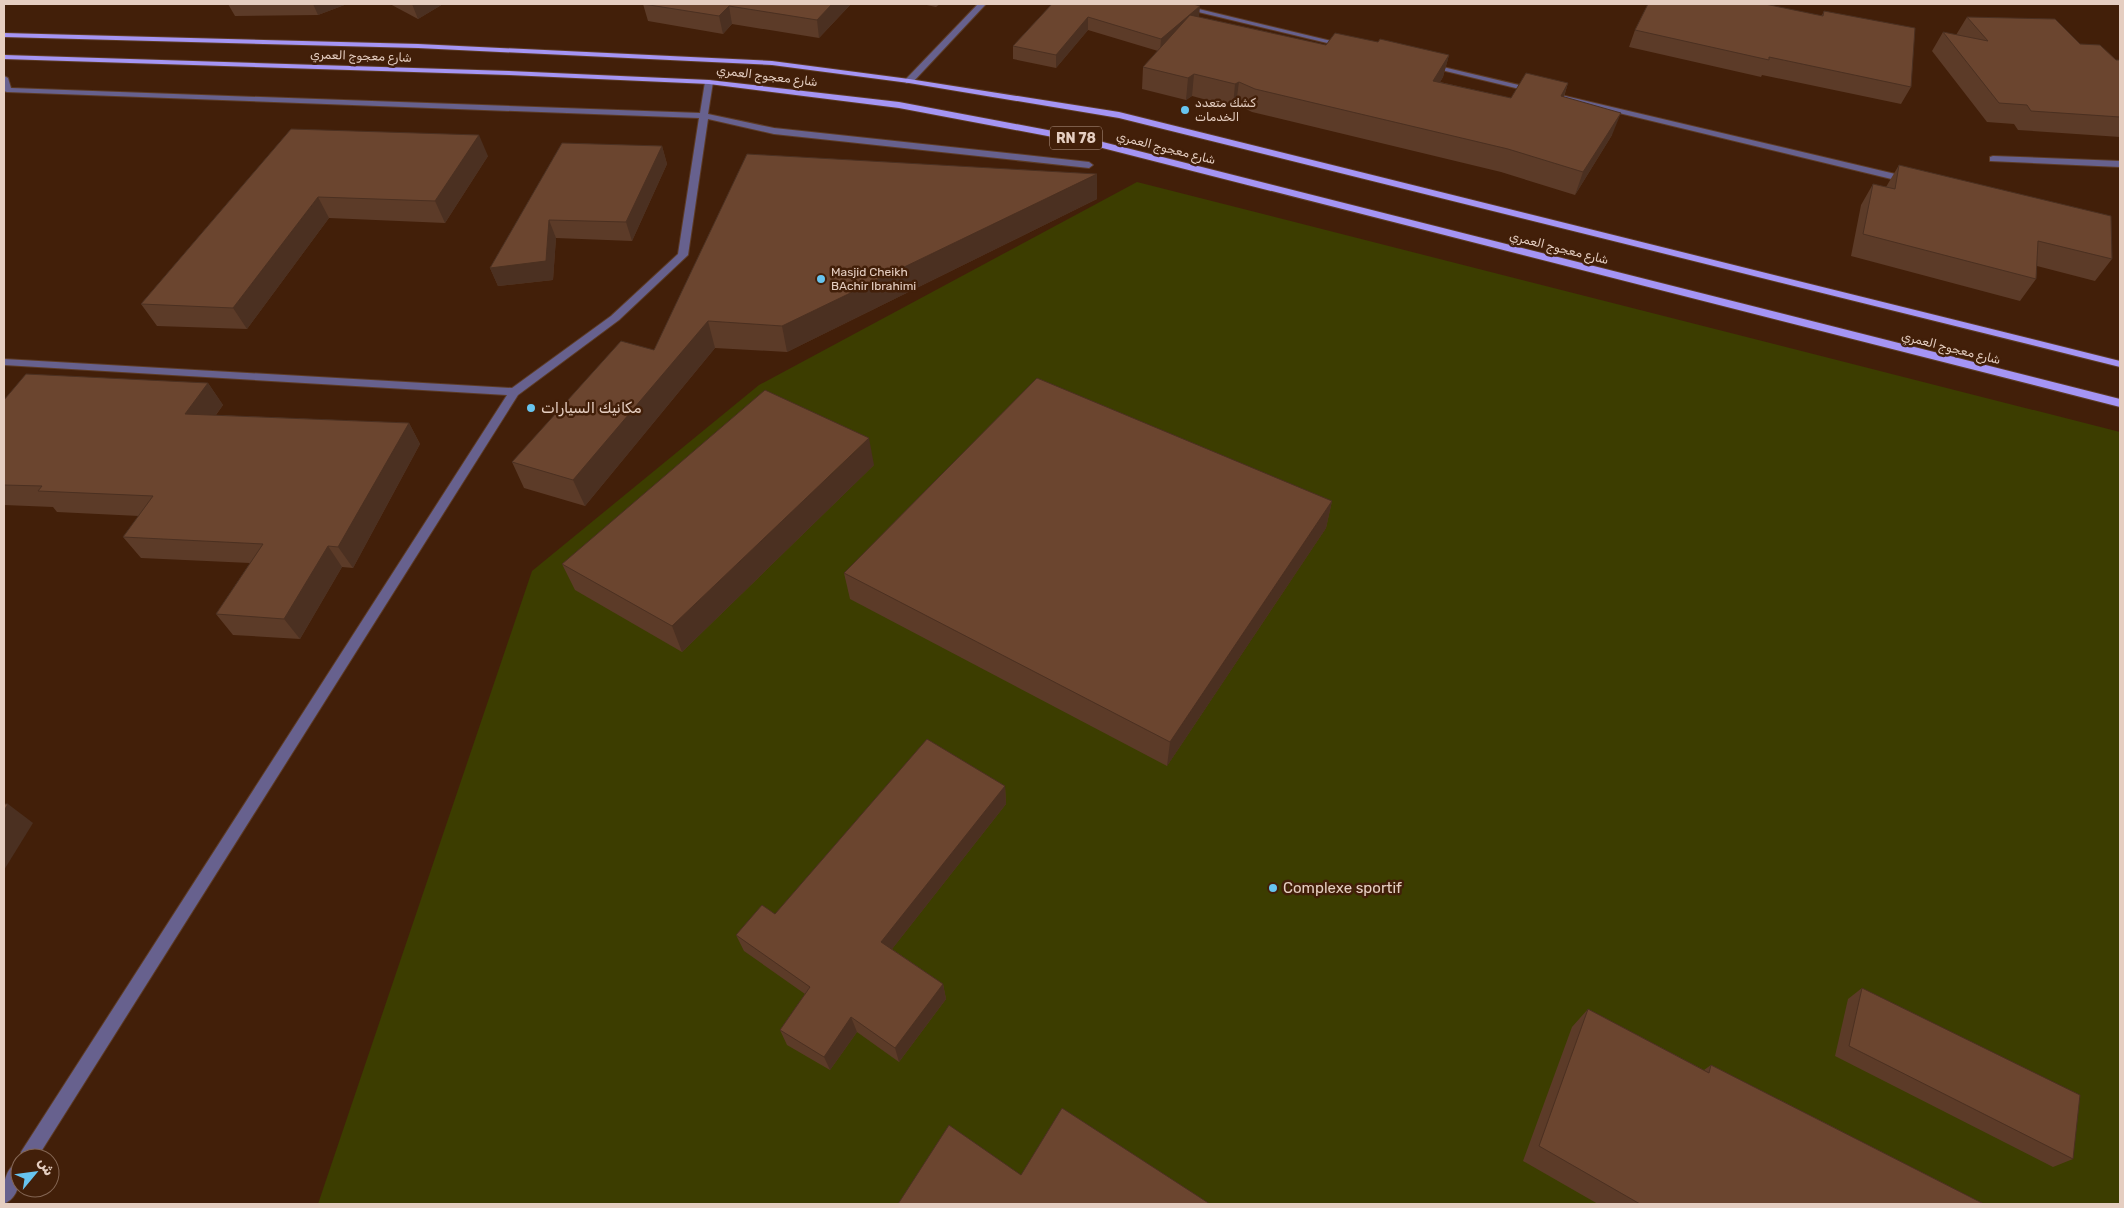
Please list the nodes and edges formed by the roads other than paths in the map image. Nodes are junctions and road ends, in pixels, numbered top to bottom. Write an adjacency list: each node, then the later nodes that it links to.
1 (982, 4): 8 (street)
2 (1169, 4): 4 (street)
3 (4, 35): 8 (main road, شارع معجوج العمري / RN 78)
4 (1353, 47)
5 (4, 57): 9 (main road, شارع معجوج العمري / RN 78)
6 (1421, 63): 14 (street)
7 (4, 78): 10 (street)
8 (910, 81): 16 (main road, شارع معجوج العمري / RN 78)
9 (709, 82): 10 (street); 18 (main road, شارع معجوج العمري / RN 78)
10 (704, 116): 13 (street); 17 (street)
11 (1993, 158): 12 (street)
12 (2120, 164)
13 (1088, 165)
14 (1915, 182)
15 (4, 362): 17 (street)
16 (2120, 364)
17 (514, 392): 19 (street)
18 (2120, 403)
19 (33, 1148)

